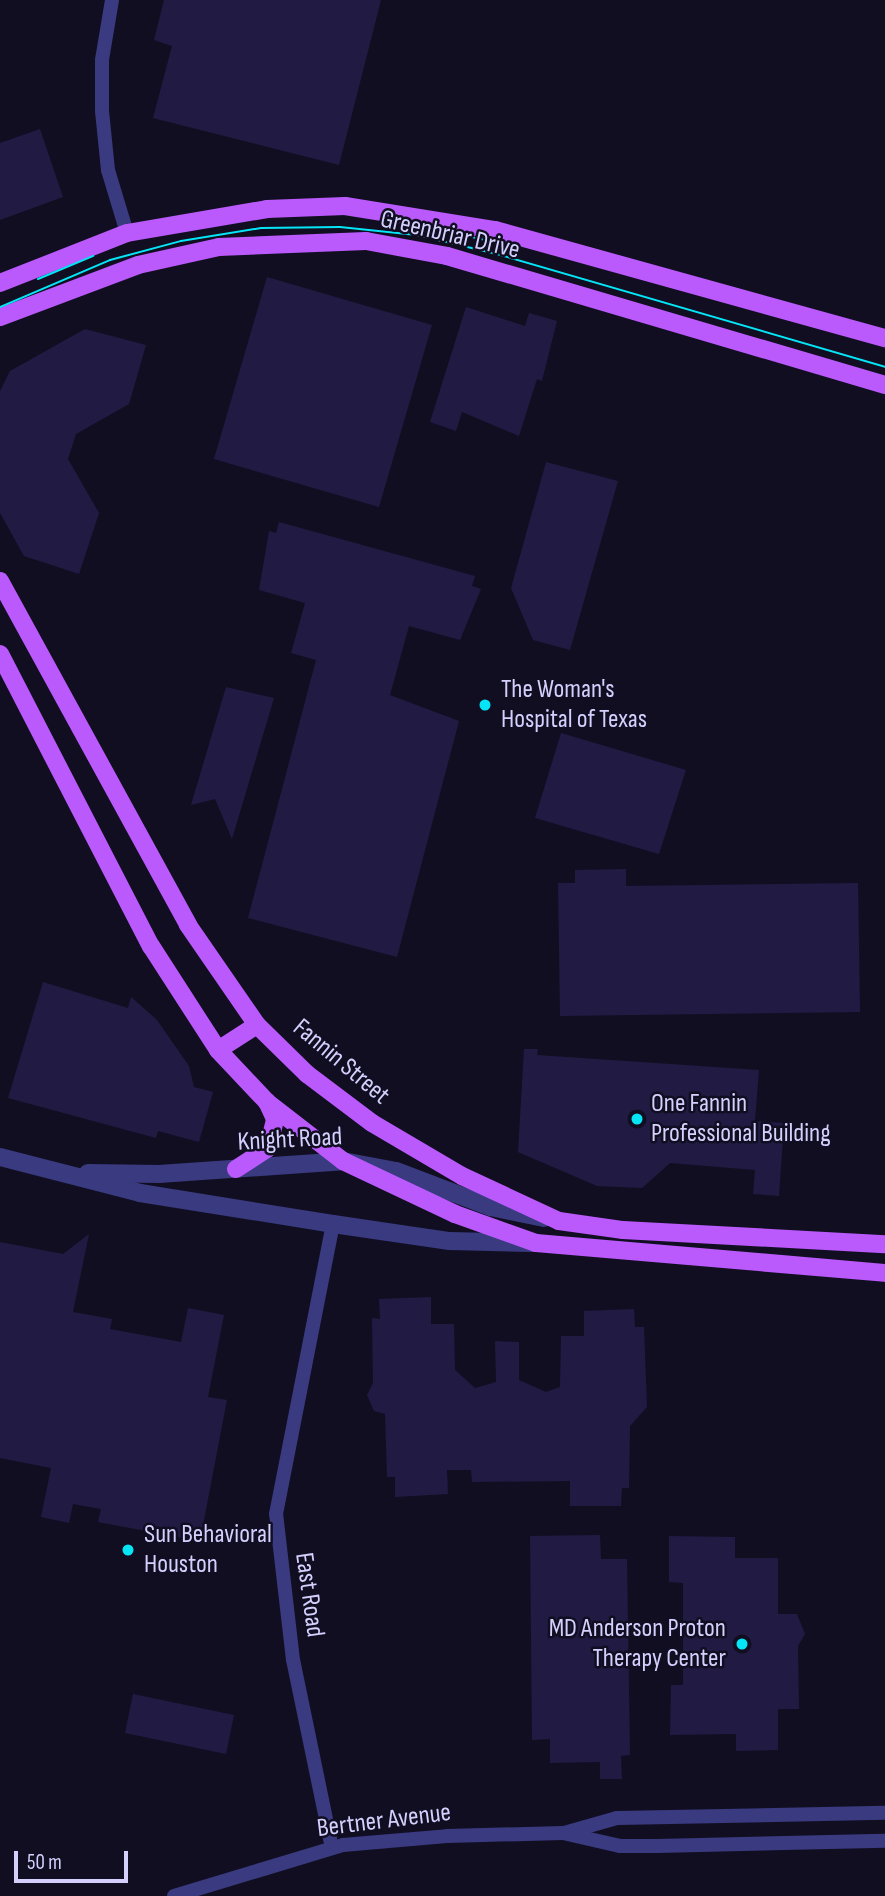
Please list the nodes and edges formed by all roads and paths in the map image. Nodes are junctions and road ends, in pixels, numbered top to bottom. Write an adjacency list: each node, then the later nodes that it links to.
1 (112, 0): 2 (street)
2 (127, 233): 3 (main road, Greenbriar Drive); 5 (main road, Greenbriar Drive)
3 (0, 283)
4 (0, 317): 6 (main road, Greenbriar Drive)
5 (885, 338)
6 (885, 385)
7 (0, 581): 9 (main road, Fannin Street)
8 (0, 654): 10 (main road)
9 (257, 1025): 10 (main road); 16 (main road, Fannin Street)
10 (218, 1050): 11 (main road)
11 (267, 1102): 13 (main road); 14 (main road)
12 (0, 1157): 15 (street, Knight Road)
13 (343, 1161): 14 (street, Knight Road); 16 (street, Knight Road); 19 (main road)
14 (236, 1169): 15 (street, Knight Road)
15 (56, 1172): 17 (street, Knight Road)
16 (559, 1221): 18 (main road, Fannin Street)
17 (333, 1224): 19 (street, Knight Road); 26 (street, East Road)
18 (651, 1232): 20 (main road, Fannin Street); 21 (main road)
19 (536, 1242): 21 (main road)
20 (885, 1244)
21 (650, 1255): 22 (main road)
22 (885, 1273)
23 (885, 1813): 24 (street, Bertner Avenue)
24 (563, 1833): 25 (street, Bertner Avenue); 26 (street, Bertner Avenue)
25 (885, 1841)
26 (332, 1848): 27 (street, Bertner Avenue)
27 (174, 1896)

